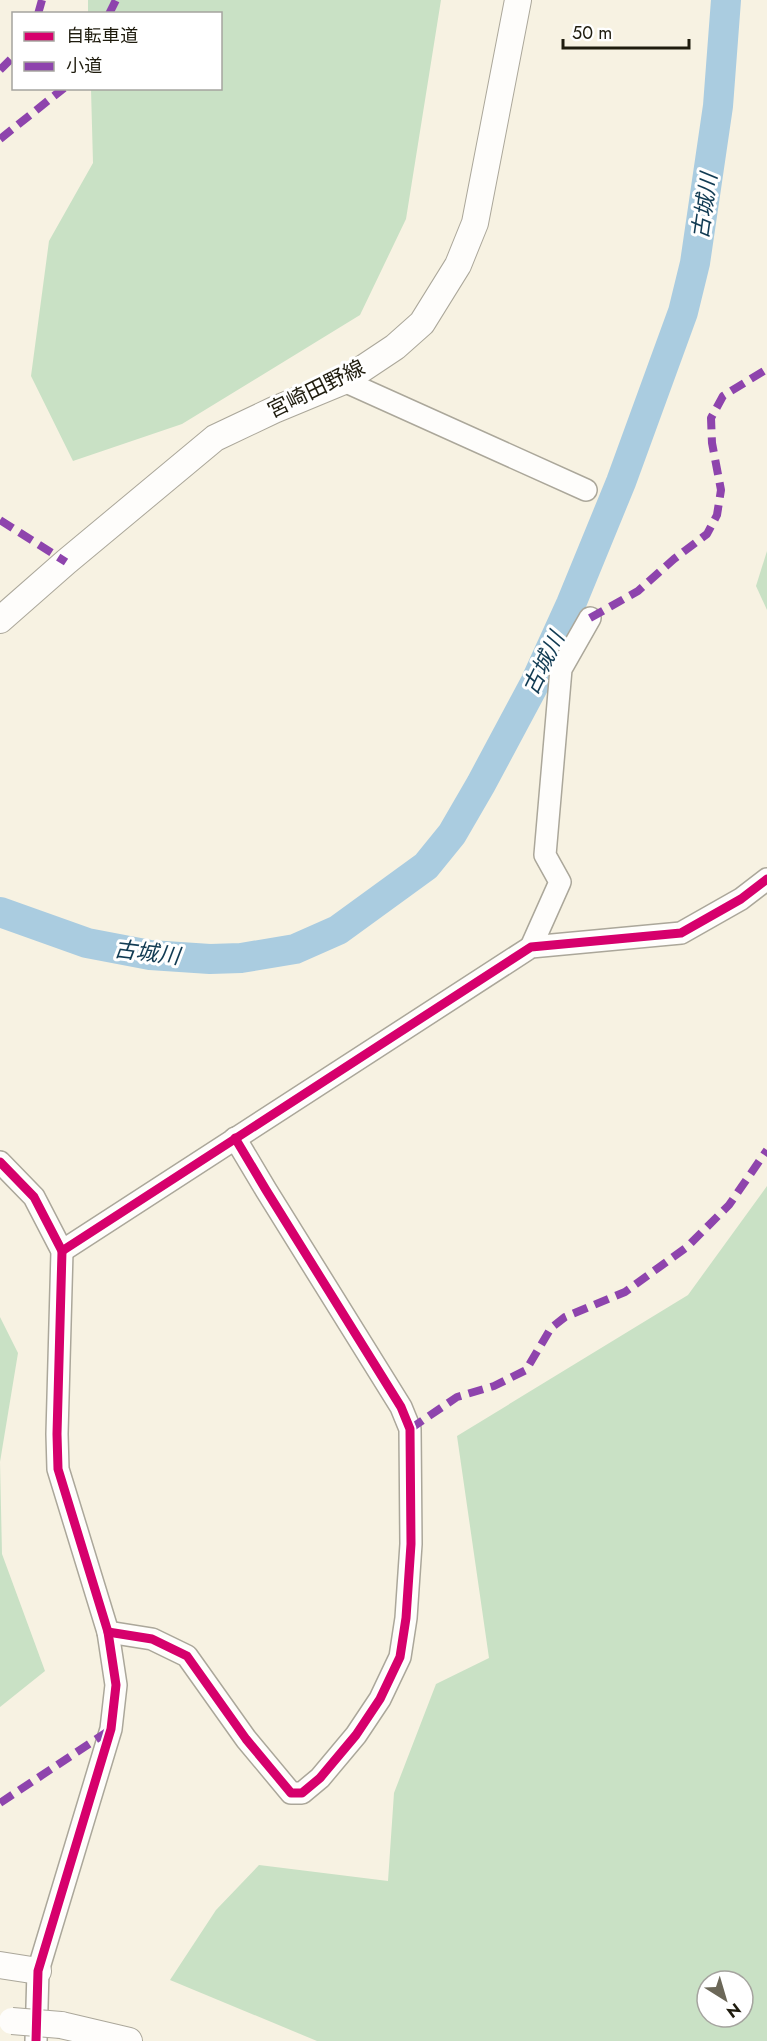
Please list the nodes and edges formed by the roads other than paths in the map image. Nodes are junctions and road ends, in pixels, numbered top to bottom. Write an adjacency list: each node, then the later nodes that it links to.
1 (518, 0): 2 (main road, 宮崎田野線)
2 (344, 381): 3 (street); 5 (main road, 宮崎田野線)
3 (586, 490)
4 (590, 618): 7 (street)
5 (0, 620)
6 (767, 879): 7 (street)
7 (531, 947): 8 (street)
8 (235, 1138): 10 (street); 11 (street)
9 (0, 1162): 10 (street)
10 (62, 1251): 11 (street)
11 (108, 1632): 13 (street)
12 (0, 1965): 13 (main road)
13 (38, 1971): 15 (street)
14 (6, 2020): 16 (main road, bridge)
15 (36, 2041)
16 (129, 2041)

